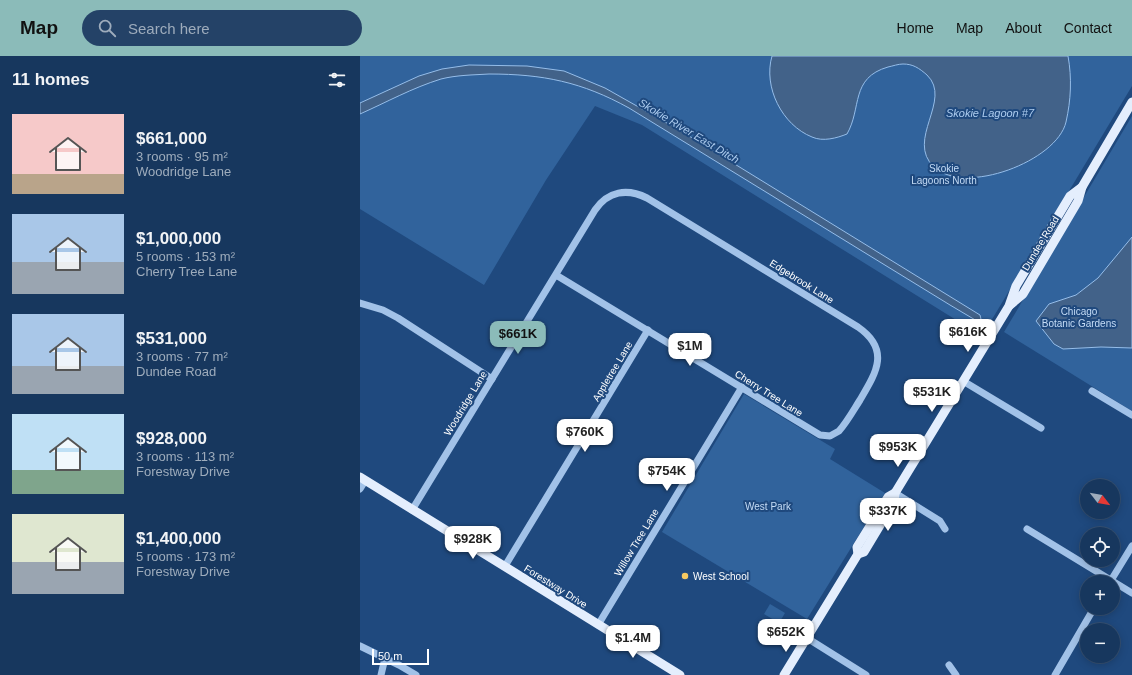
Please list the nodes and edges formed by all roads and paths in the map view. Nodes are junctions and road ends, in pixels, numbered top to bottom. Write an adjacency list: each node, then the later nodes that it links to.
1 (1132, 102): 7 (main road, Dundee Road)
2 (619, 193): 3 (street, Woodridge Lane); 12 (street, Edgebrook Lane)
3 (556, 275): 5 (street, Cherry Tree Lane); 6 (street, Woodridge Lane)
4 (360, 303): 6 (street)
5 (648, 330): 8 (street, Cherry Tree Lane); 20 (street, Appletree Lane)
6 (492, 379): 16 (street, Woodridge Lane)
7 (963, 381): 11 (street); 15 (main road, Dundee Road)
8 (742, 387): 12 (street, Cherry Tree Lane); 26 (street, Willow Tree Lane)
9 (1092, 391): 10 (street)
10 (1132, 415)
11 (1041, 428)
12 (830, 436)
13 (363, 479): 14 (street); 16 (main road, Forestway Drive)
14 (360, 489)
15 (895, 493): 17 (street); 27 (main road, Dundee Road)
16 (412, 510): 20 (main road, Forestway Drive)
17 (945, 529)
18 (1027, 529): 21 (street)
19 (1132, 546): 22 (street)
20 (505, 566): 26 (main road, Forestway Drive)
21 (1100, 575)
22 (1114, 575)
23 (1120, 586): 24 (street)
24 (1132, 592)
25 (1090, 615): 37 (street)
26 (598, 625): 33 (main road, Forestway Drive)
27 (807, 638): 34 (main road, Dundee Road); 35 (street)
28 (360, 646): 29 (street)
29 (385, 658): 31 (street); 32 (street)
30 (949, 666): 36 (street)
31 (381, 675)
32 (416, 675)
33 (680, 675)
34 (784, 675)
35 (866, 675)
36 (956, 675)
37 (1055, 675)

